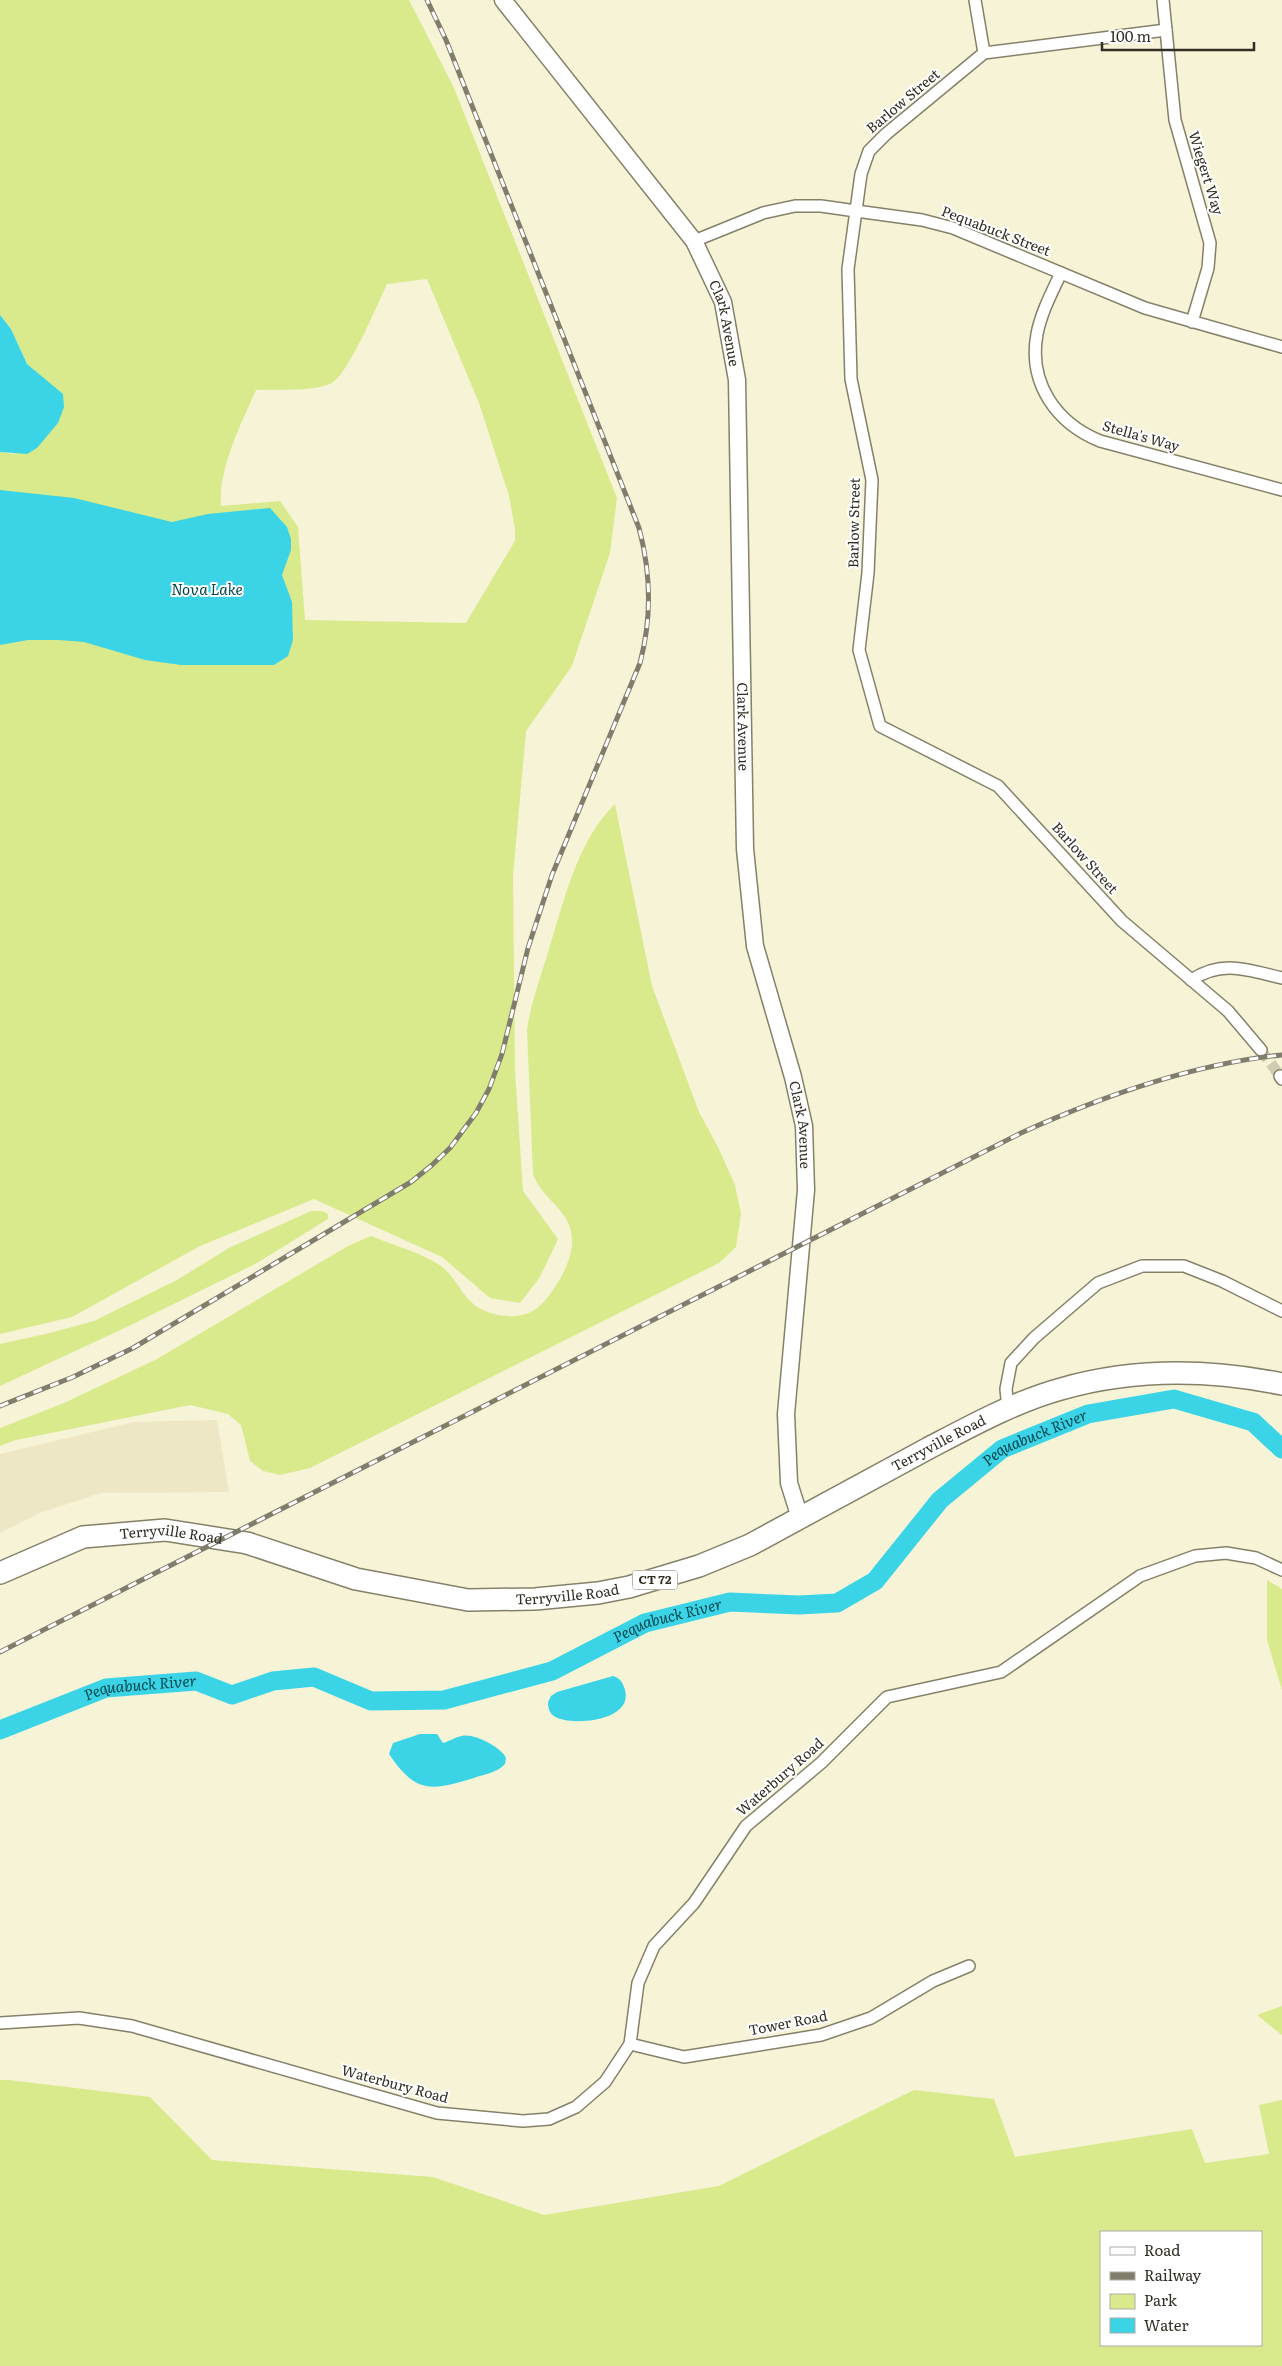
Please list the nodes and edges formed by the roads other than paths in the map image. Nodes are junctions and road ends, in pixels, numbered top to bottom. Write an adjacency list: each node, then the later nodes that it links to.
1 (503, 0): 7 (main road, Clark Avenue)
2 (975, 0): 5 (street)
3 (1163, 0): 4 (street)
4 (1166, 30): 5 (street); 9 (street, Wiegert Way)
5 (984, 53): 6 (street, Barlow Street)
6 (856, 211): 7 (street, Pequabuck Street); 8 (street, Pequabuck Street); 13 (street, Barlow Street)
7 (694, 241): 18 (main road, Clark Avenue)
8 (1060, 273): 9 (street, Pequabuck Street); 11 (street, Stella's Way)
9 (1192, 322): 10 (street, Pequabuck Street)
10 (1282, 347)
11 (1282, 490)
12 (1282, 978): 13 (street)
13 (1191, 980): 14 (street, Barlow Street)
14 (1261, 1050)
15 (1282, 1311): 17 (street)
16 (1282, 1384): 17 (highway, Terryville Road / CT 72)
17 (1008, 1409): 18 (highway, Terryville Road / CT 72)
18 (800, 1518): 20 (highway, Terryville Road / CT 72)
19 (1282, 1570): 23 (street, Waterbury Road)
20 (0, 1572)
21 (969, 1966): 23 (street, Tower Road)
22 (0, 2023): 23 (street, Waterbury Road)
23 (630, 2044)

